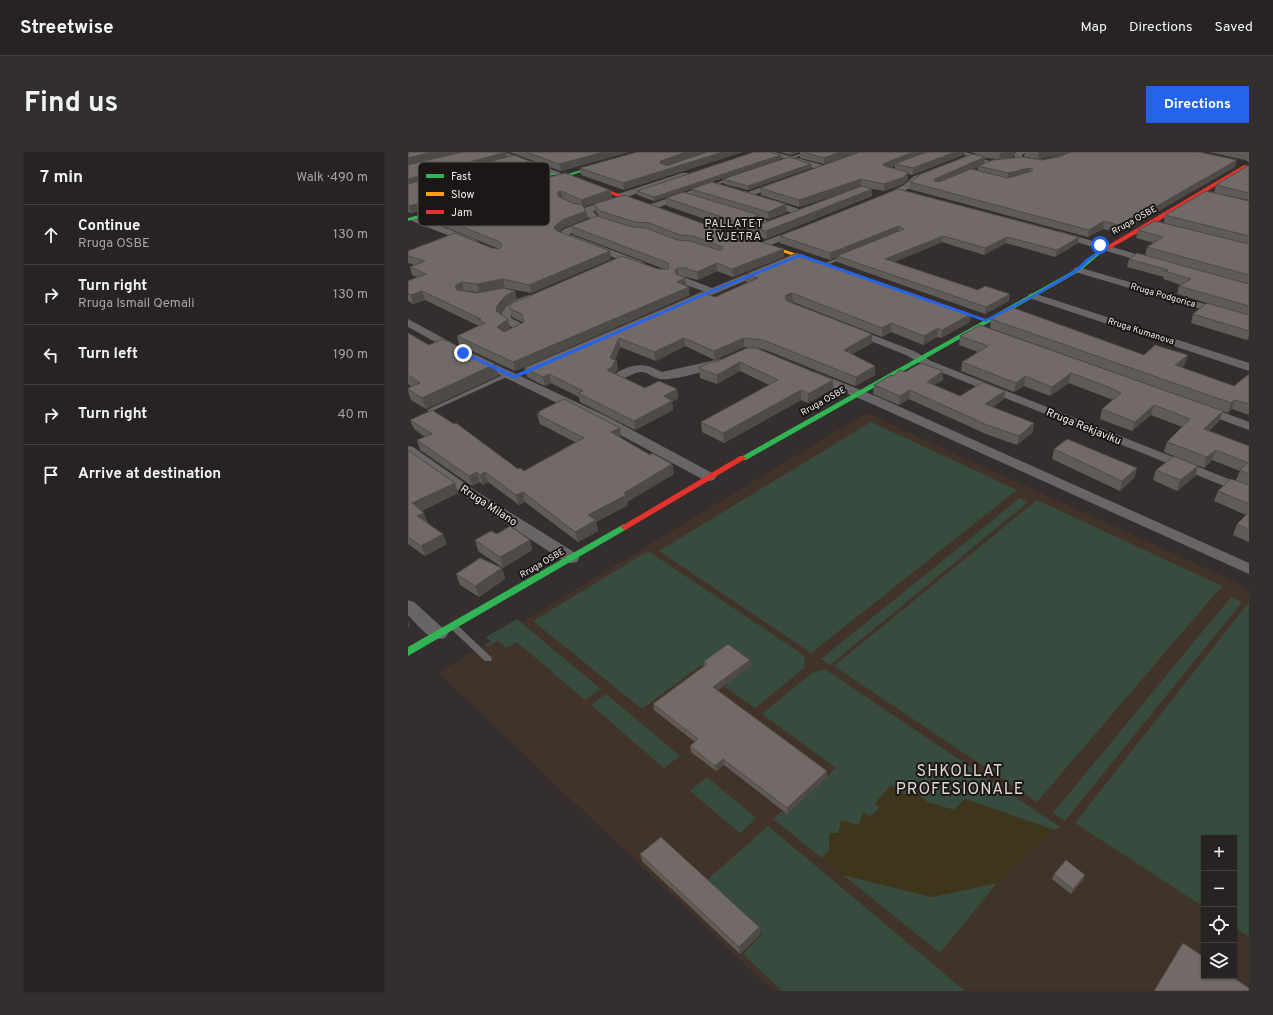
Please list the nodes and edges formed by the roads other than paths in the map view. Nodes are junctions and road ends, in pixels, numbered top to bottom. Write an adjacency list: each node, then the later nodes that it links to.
1 (498, 152): 10 (street)
2 (526, 152): 10 (street)
3 (630, 152): 18 (street)
4 (645, 152): 18 (street)
5 (767, 152): 11 (street)
6 (809, 152): 11 (lane)
7 (1076, 152): 9 (street)
8 (968, 156): 9 (street)
9 (1022, 156)
10 (513, 159): 12 (street)
11 (786, 160): 17 (street)
12 (523, 162)
13 (1244, 164): 25 (street, Rruga OSBE)
14 (550, 170): 18 (street)
15 (937, 170): 23 (street)
16 (696, 172): 30 (street)
17 (809, 173)
18 (562, 174): 20 (street); 30 (street)
19 (741, 175): 22 (lane)
20 (550, 177)
21 (789, 180): 26 (street)
22 (713, 185): 26 (street); 32 (street)
23 (899, 191): 27 (street); 28 (street)
24 (872, 192): 28 (street)
25 (1200, 193): 29 (street); 36 (street, Rruga OSBE)
26 (748, 195): 35 (street)
27 (914, 195)
28 (885, 196): 31 (street)
29 (1214, 196)
30 (623, 197): 32 (street); 49 (street)
31 (871, 202)
32 (651, 207): 33 (street)
33 (665, 212)
34 (747, 216): 35 (lane)
35 (770, 223): 41 (street)
36 (1150, 224): 39 (street); 46 (street, Rruga OSBE)
37 (431, 226): 42 (street)
38 (806, 228): 44 (street)
39 (1166, 228)
40 (1048, 231): 46 (street)
41 (734, 235): 44 (street)
42 (457, 236): 43 (street); 45 (street)
43 (442, 241)
44 (765, 244): 48 (street)
45 (484, 247)
46 (1106, 247): 52 (street); 55 (street, Rruga OSBE)
47 (852, 254): 51 (lane)
48 (800, 255): 51 (street); 57 (street)
49 (624, 258): 50 (street); 53 (street)
50 (610, 264)
51 (825, 264): 54 (street)
52 (1162, 265)
53 (650, 268)
54 (840, 269)
55 (1078, 270): 59 (street, Rruga OSBE); 61 (street, Rruga Podgorica)
56 (682, 280): 57 (street)
57 (712, 291): 60 (street)
58 (516, 294): 66 (street)
59 (1033, 296): 64 (street, Rruga OSBE); 69 (street, Rruga Kumanova)
60 (675, 307)
61 (1249, 320)
62 (973, 321): 64 (street); 68 (street, Rruga OSBE)
63 (408, 322): 73 (street)
64 (988, 326)
65 (844, 327): 68 (street, Rruga Rekjaviku)
66 (508, 336)
67 (732, 356): 72 (street)
68 (919, 359): 74 (street, Rruga OSBE); 80 (street, Rruga Rekjaviku)
69 (1249, 367)
70 (799, 369): 74 (street)
71 (529, 371): 73 (street)
72 (621, 375)
73 (510, 376): 76 (lane); 79 (street)
74 (856, 394): 79 (street, Rruga OSBE); 82 (street)
75 (1193, 405): 77 (street)
76 (430, 410)
77 (1249, 426)
78 (408, 450): 81 (street, Rruga Milano)
79 (709, 477): 81 (street, Rruga OSBE)
80 (1249, 492)
81 (571, 558): 84 (street, Rruga OSBE)
82 (1249, 569)
83 (408, 606): 84 (street)
84 (446, 630): 85 (street, Rruga OSBE); 86 (lane)
85 (408, 652)
86 (488, 658)

